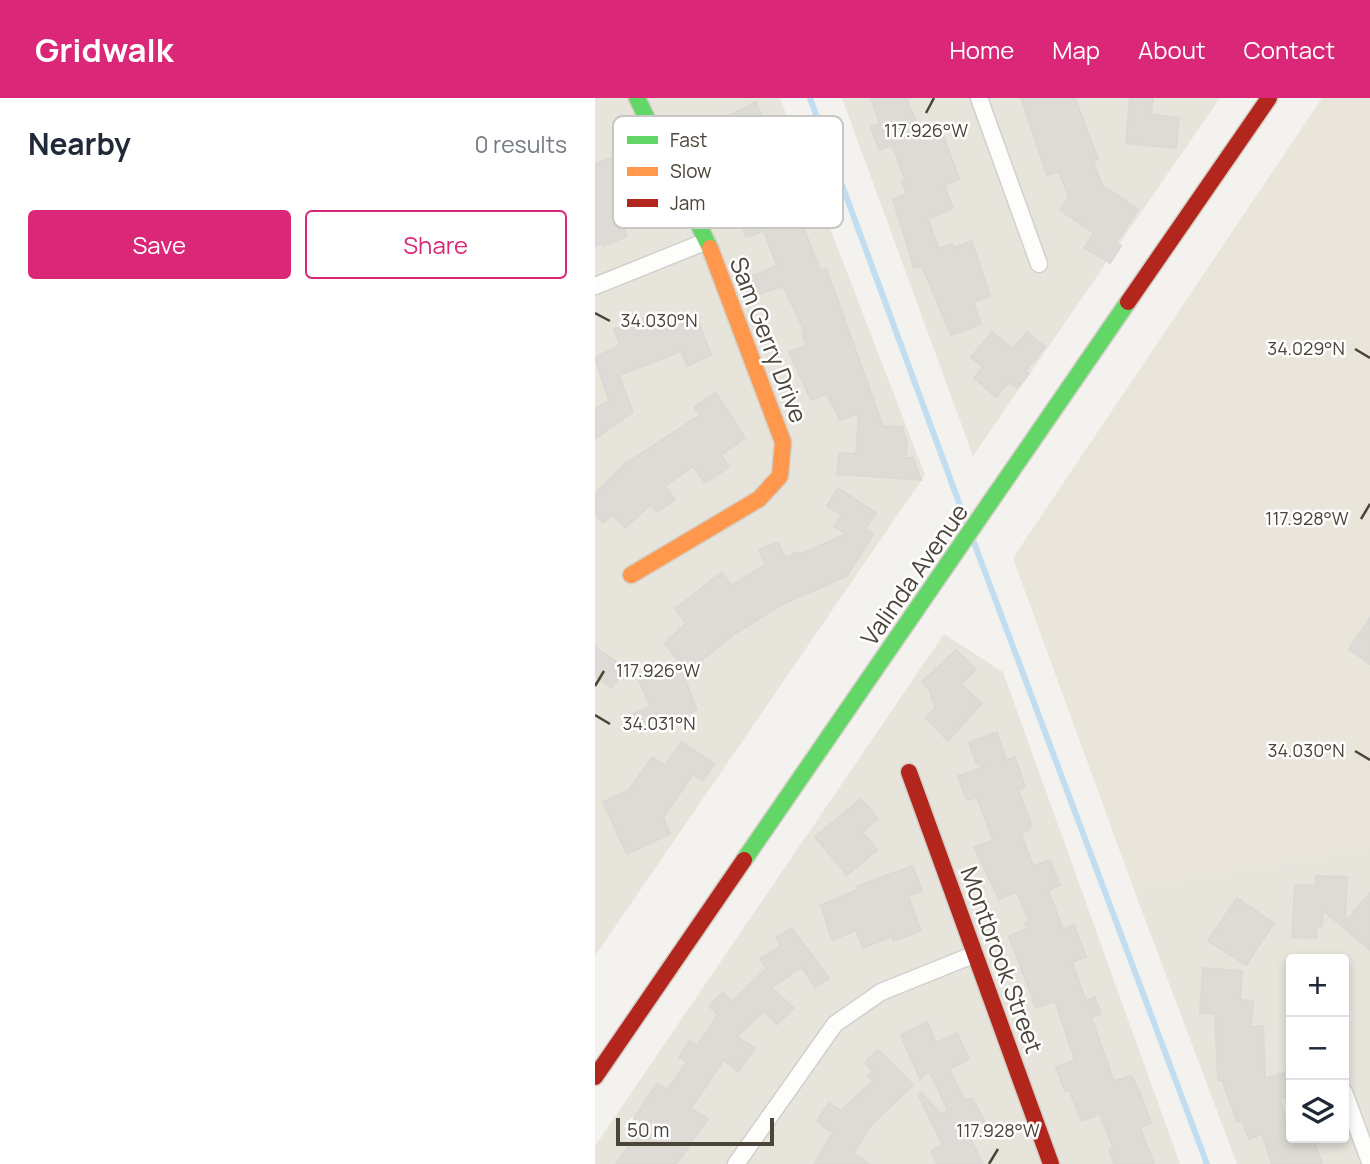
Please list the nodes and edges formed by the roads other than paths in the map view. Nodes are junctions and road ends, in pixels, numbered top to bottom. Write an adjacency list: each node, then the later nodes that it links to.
1 (637, 98): 4 (main road, Sam Gerry Drive)
2 (979, 98): 7 (street)
3 (1269, 98): 12 (main road, Valinda Avenue)
4 (646, 116)
5 (701, 228): 6 (main road, Sam Gerry Drive)
6 (707, 241): 8 (street); 9 (main road, Sam Gerry Drive)
7 (1039, 264)
8 (595, 286)
9 (631, 575)
10 (909, 772): 11 (main road, Montbrook Street)
11 (973, 956): 15 (street); 16 (main road, Montbrook Street)
12 (595, 1077)
13 (1349, 1106): 14 (street)
14 (1370, 1163)
15 (736, 1164)
16 (1051, 1164)

